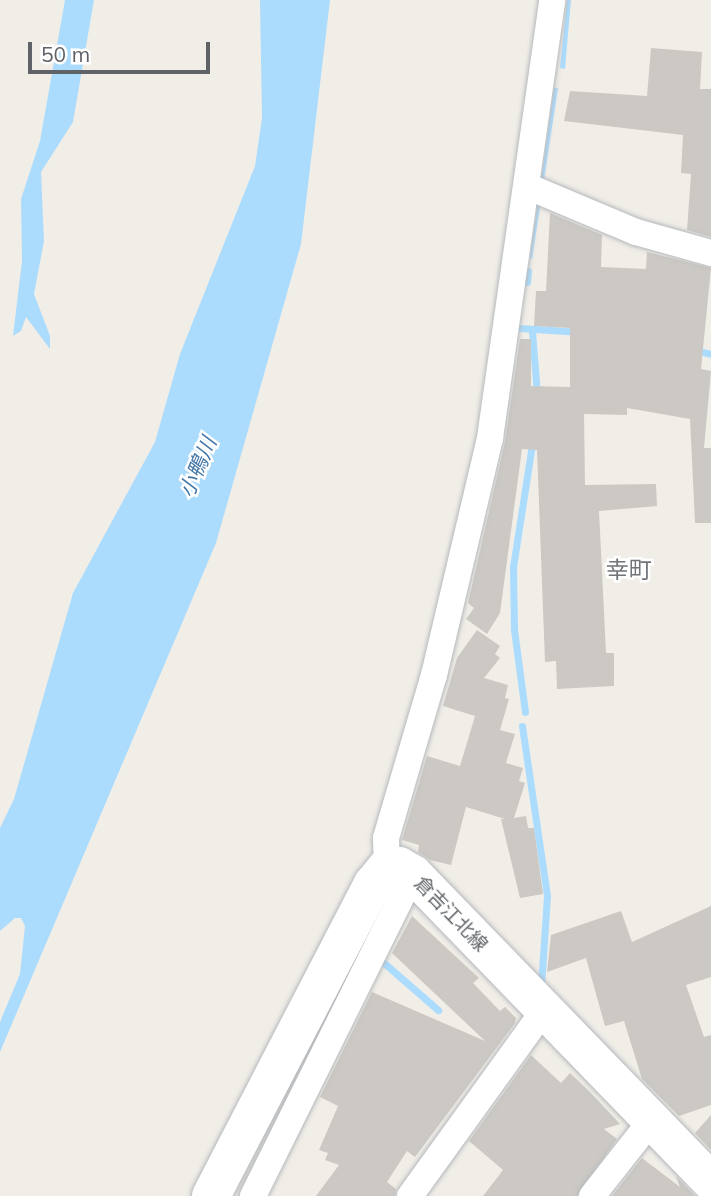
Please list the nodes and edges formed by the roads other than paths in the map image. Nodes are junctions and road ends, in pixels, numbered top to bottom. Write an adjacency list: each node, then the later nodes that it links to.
1 (552, 0): 2 (street)
2 (529, 187): 3 (street); 4 (street)
3 (711, 253)
4 (400, 870): 5 (main road, 倉吉江北線); 8 (main road); 9 (street)
5 (544, 1010): 6 (main road, 倉吉江北線); 10 (street)
6 (651, 1121): 7 (main road, 倉吉江北線); 11 (street)
7 (711, 1181)
8 (211, 1196)
9 (253, 1196)
10 (410, 1196)
11 (592, 1196)

